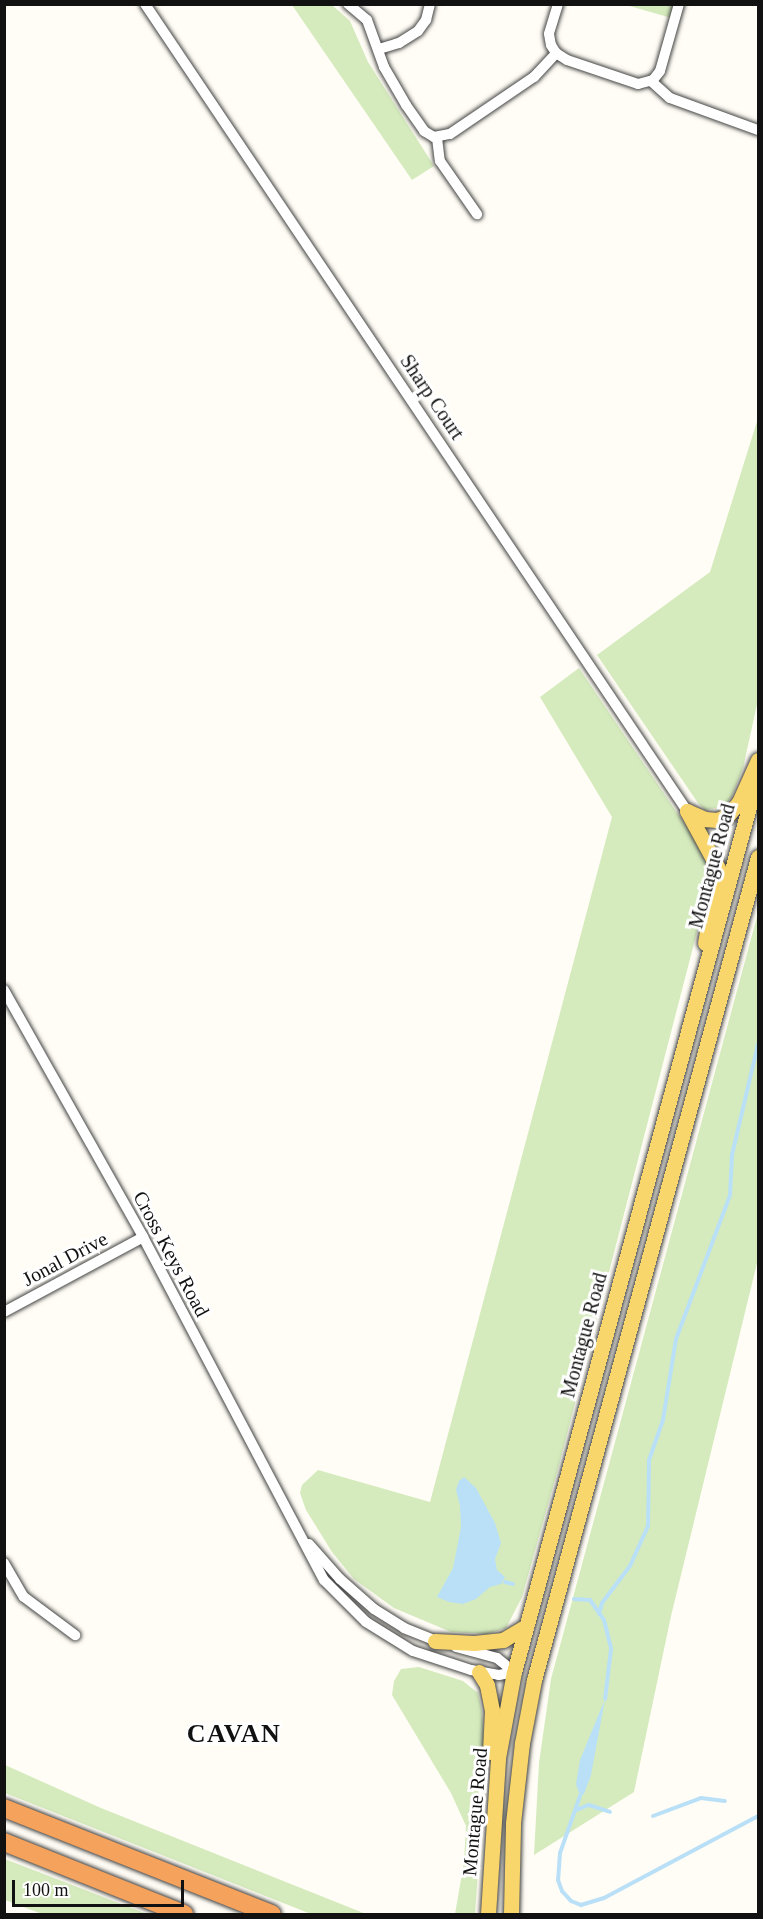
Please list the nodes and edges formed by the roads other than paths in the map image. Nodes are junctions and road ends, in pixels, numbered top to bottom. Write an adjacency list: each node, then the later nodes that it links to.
1 (145, 4): 14 (street, Sharp Court)
2 (348, 4): 6 (street)
3 (430, 4): 6 (street)
4 (558, 4): 7 (street)
5 (679, 4): 8 (street)
6 (379, 49): 10 (street)
7 (556, 53): 8 (street); 10 (street)
8 (651, 81): 9 (street)
9 (759, 130)
10 (437, 138): 11 (street)
11 (477, 214)
12 (759, 760): 14 (main road)
13 (759, 774): 16 (main road, Montague Road)
14 (687, 811): 16 (main road)
15 (759, 857): 21 (main road, Montague Road)
16 (701, 986): 23 (main road, Montague Road)
17 (4, 990): 18 (street, Cross Keys Road)
18 (142, 1237): 19 (street, Jonal Drive); 20 (street, Cross Keys Road)
19 (4, 1312)
20 (303, 1536): 25 (street, Cross Keys Road); 26 (street, Cross Keys Road)
21 (566, 1557): 27 (main road); 28 (main road, Montague Road)
22 (4, 1563): 24 (street)
23 (525, 1627): 25 (main road); 27 (main road, Montague Road)
24 (75, 1635)
25 (435, 1641): 27 (street, Cross Keys Road)
26 (479, 1672): 27 (street, Cross Keys Road); 31 (main road)
27 (514, 1672): 28 (main road); 31 (main road, Montague Road)
28 (522, 1743): 35 (main road, Montague Road)
29 (4, 1808): 33 (highway)
30 (4, 1842): 32 (highway)
31 (493, 1842): 34 (main road, Montague Road)
32 (184, 1914)
33 (272, 1914)
34 (488, 1914)
35 (511, 1914)

